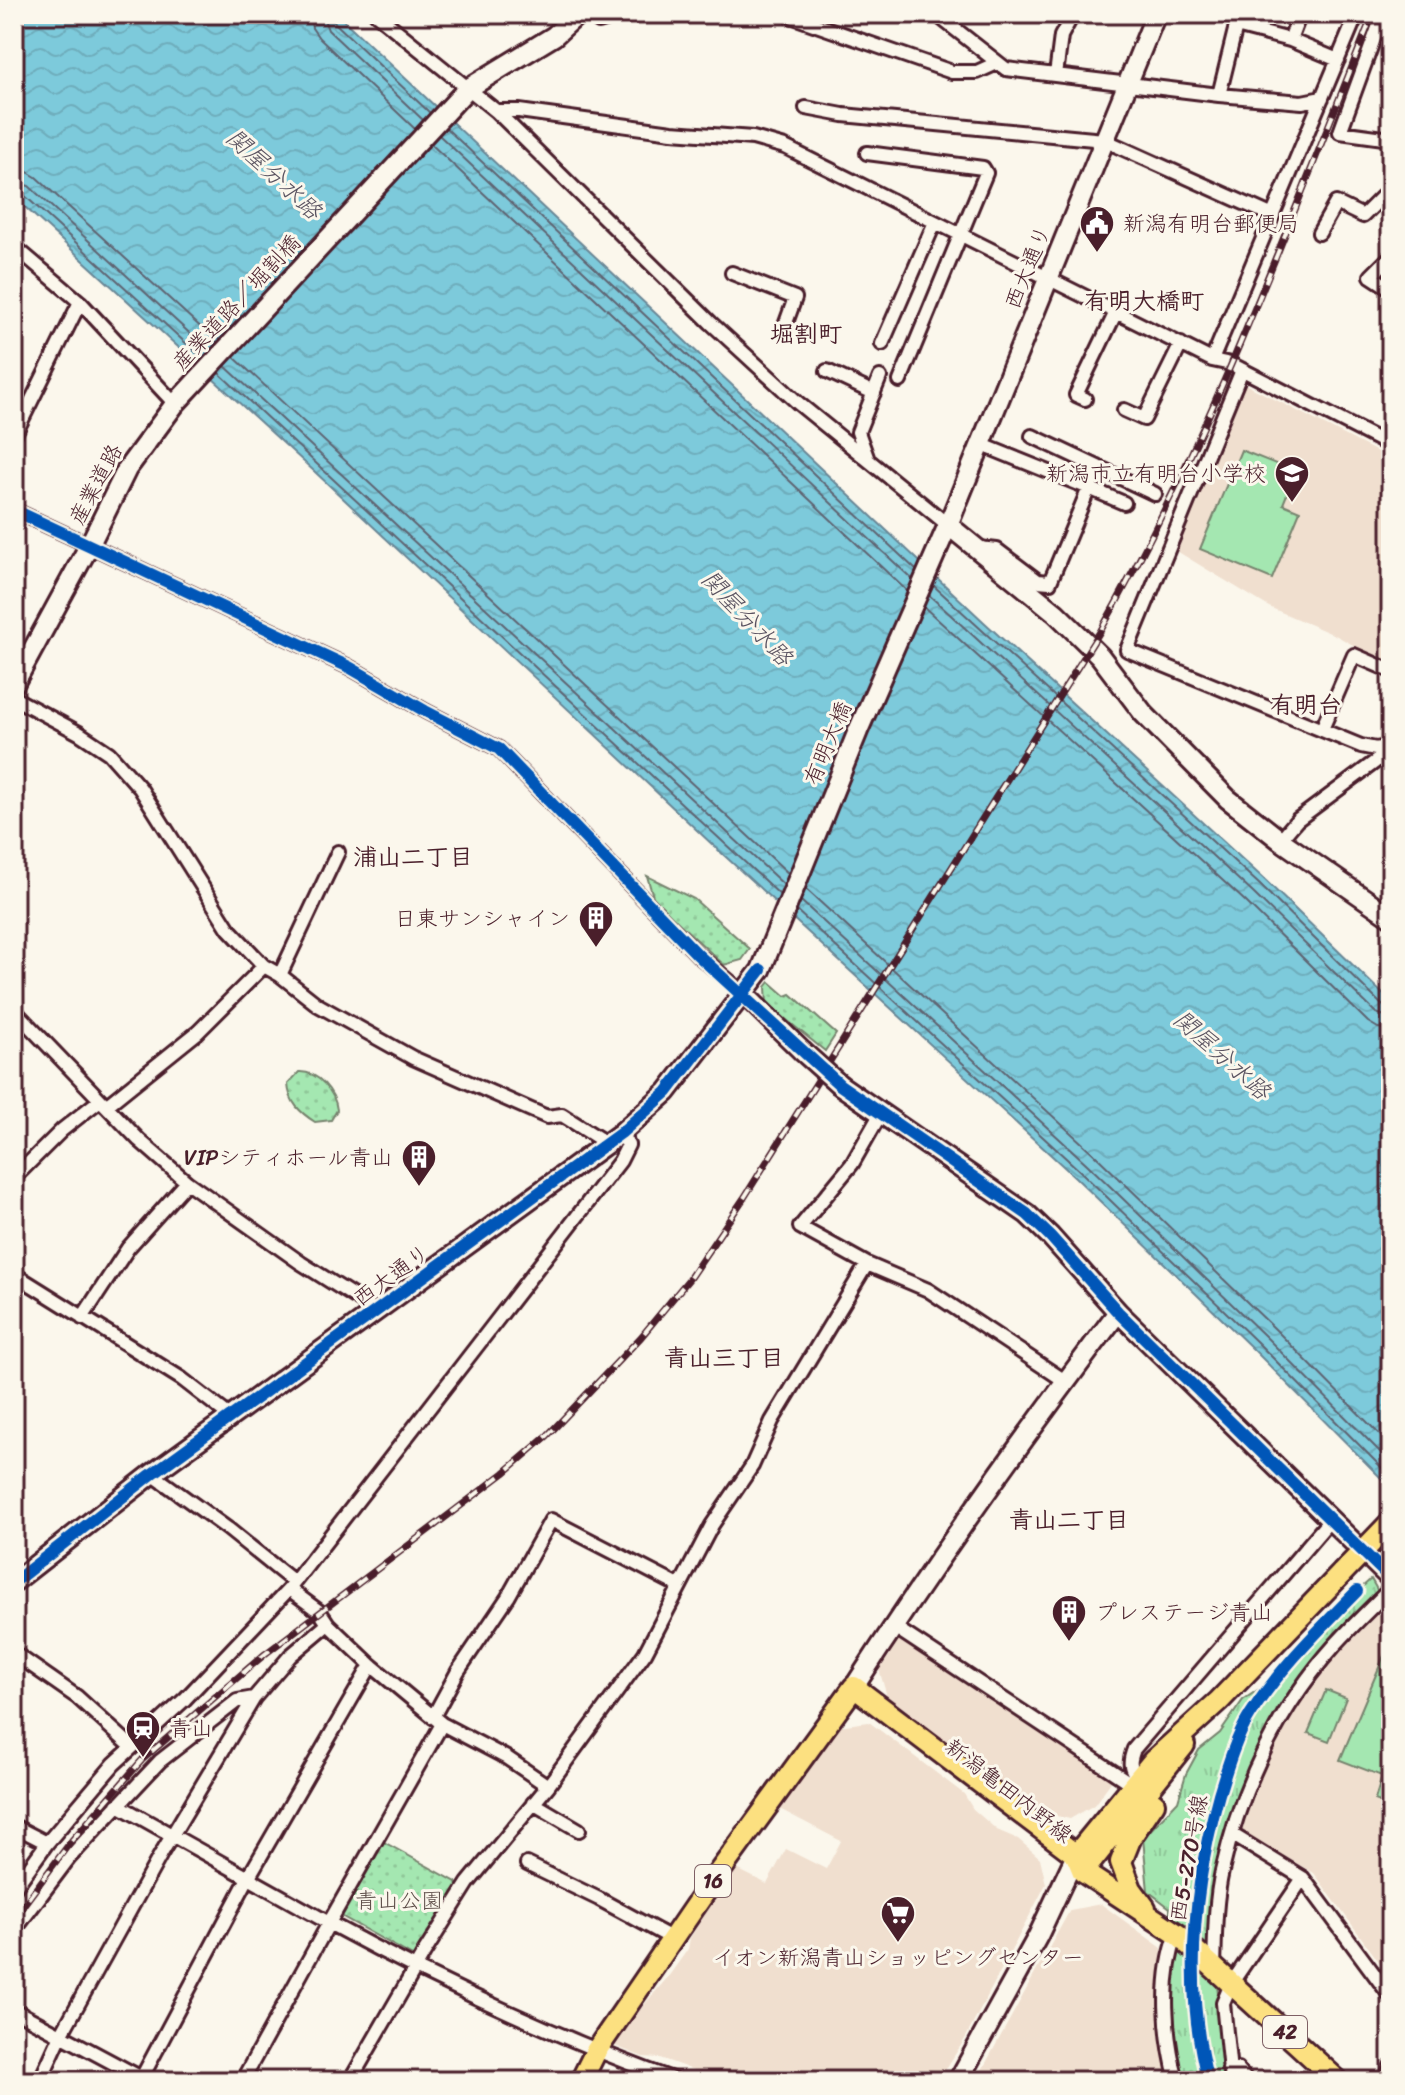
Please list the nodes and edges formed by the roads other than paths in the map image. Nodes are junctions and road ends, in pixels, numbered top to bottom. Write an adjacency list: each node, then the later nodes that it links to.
1 (376, 14): 20 (street)
2 (578, 14): 20 (street)
3 (589, 14): 4 (street)
4 (625, 14)
5 (785, 14): 13 (street)
6 (936, 14): 17 (street)
7 (1057, 14): 12 (street)
8 (1156, 14): 19 (street, 西大通り)
9 (1300, 14): 15 (street)
10 (1357, 14): 16 (street)
11 (1388, 14): 25 (street)
12 (1071, 19): 18 (street)
13 (821, 20): 17 (street)
14 (1238, 20): 15 (street); 21 (street)
15 (1290, 40): 16 (street)
16 (1338, 60): 22 (street)
17 (997, 63): 18 (street)
18 (1056, 75): 19 (street)
19 (1126, 85): 21 (street); 26 (street, 西大通り)
20 (462, 94): 24 (street); 50 (street, 産業道路／堀割橋)
21 (1219, 95): 22 (street)
22 (1322, 98): 29 (street)
23 (806, 108): 26 (street)
24 (496, 111): 30 (street); 56 (street)
25 (1391, 139)
26 (1104, 140): 29 (street); 36 (street, 西大通り)
27 (867, 153): 32 (street)
28 (1391, 188): 31 (street)
29 (1273, 216): 43 (street)
30 (935, 222): 32 (street); 41 (street)
31 (1319, 233)
32 (961, 235): 36 (street); 47 (street)
33 (14, 246): 38 (street)
34 (1391, 256): 37 (street)
35 (732, 273): 40 (street)
36 (1048, 278): 39 (street); 54 (street, 西大通り)
37 (1391, 289)
38 (80, 302): 50 (street); 52 (street)
39 (1116, 312): 42 (street); 49 (street)
40 (783, 331)
41 (882, 344)
42 (1181, 344): 43 (street); 51 (street)
43 (1212, 360): 44 (street)
44 (1242, 370): 55 (street); 68 (street)
45 (827, 371): 48 (street)
46 (880, 377): 48 (street)
47 (900, 381)
48 (874, 393): 56 (street)
49 (1085, 399)
50 (178, 400): 63 (street, 産業道路)
51 (1124, 410)
52 (14, 436)
53 (1032, 436): 57 (street)
54 (980, 444): 58 (street); 62 (street, 西大通り)
55 (1391, 446)
56 (868, 460): 62 (street)
57 (1098, 467): 58 (street); 59 (street)
58 (1089, 488): 60 (street); 64 (street)
59 (1155, 494)
60 (1124, 503)
61 (14, 510): 63 (street)
62 (945, 531): 64 (street); 74 (street, 有明大橋)
63 (89, 546): 66 (street, 産業道路); 76 (street)
64 (978, 548): 70 (street)
65 (1391, 671): 68 (street)
66 (14, 684)
67 (14, 698): 73 (street)
68 (1322, 729): 69 (street)
69 (1391, 747): 70 (street)
70 (1280, 840): 72 (street)
71 (338, 852): 75 (street)
72 (1391, 917)
73 (264, 966): 75 (street); 78 (street)
74 (761, 970): 76 (street, 西大通り)
75 (280, 975): 80 (street)
76 (743, 993): 79 (street, bridge); 80 (street, 西大通り)
77 (14, 1010): 78 (street)
78 (103, 1103): 81 (street); 82 (street)
79 (881, 1113): 83 (street); 86 (street)
80 (614, 1138): 85 (street, 西大通り); 95 (street)
81 (14, 1178)
82 (187, 1182): 85 (street); 87 (street)
83 (867, 1264): 88 (street); 96 (street)
84 (14, 1274): 87 (street)
85 (374, 1312): 89 (street, 西大通り)
86 (1118, 1312): 88 (street); 91 (street)
87 (82, 1318): 89 (street)
88 (1065, 1381): 99 (street)
89 (231, 1417): 90 (street, 西大通り)
90 (152, 1474): 94 (street, 西大通り); 95 (street)
91 (1330, 1520): 93 (street); 108 (street)
92 (1391, 1522): 104 (main road, 新潟亀田内野線, bridge)
93 (1391, 1579)
94 (14, 1582)
95 (292, 1586): 98 (street); 107 (street)
96 (679, 1586): 105 (street); 109 (street)
97 (1391, 1588): 115 (street)
98 (328, 1624): 101 (street); 103 (street)
99 (893, 1626): 102 (street); 108 (street)
100 (14, 1653): 107 (street)
101 (371, 1665): 105 (street); 119 (street)
102 (852, 1690): 118 (main road, 新潟亀田内野線); 126 (main road, 16)
103 (254, 1698): 111 (street); 114 (street)
104 (1219, 1701): 106 (main road, 新潟亀田内野線); 108 (main road, 新潟亀田内野線)
105 (437, 1720): 109 (street); 123 (street)
106 (1188, 1740): 118 (main road, 新潟亀田内野線); 122 (main road)
107 (132, 1747): 116 (street)
108 (1135, 1782): 118 (main road, 新潟亀田内野線)
109 (548, 1786): 110 (street)
110 (533, 1803): 113 (street); 127 (street)
111 (118, 1805): 114 (street); 124 (street)
112 (14, 1826): 116 (street)
113 (579, 1830)
114 (172, 1834): 119 (street); 132 (street)
115 (1233, 1835): 120 (street); 128 (street)
116 (47, 1843): 121 (street)
117 (527, 1864): 126 (street)
118 (1076, 1865): 122 (main road, 42); 142 (street)
119 (248, 1878): 123 (street); 136 (street)
120 (1303, 1878): 129 (street); 130 (street)
121 (14, 1889)
122 (1154, 1920): 125 (main road, 42)
123 (329, 1923): 127 (street); 138 (street)
124 (14, 1931)
125 (1177, 1934): 128 (main road, 42); 143 (street)
126 (673, 1939): 133 (main road, 16)
127 (415, 1969): 133 (street); 139 (street)
128 (1214, 1969): 129 (main road, 42)
129 (1231, 1984): 135 (street); 145 (main road, 42)
130 (1391, 1997)
131 (14, 2010): 132 (street)
132 (61, 2035): 136 (street); 137 (street)
133 (596, 2051): 140 (main road, 16); 141 (street)
134 (1391, 2066): 146 (street)
135 (1230, 2075): 144 (street)
136 (143, 2080)
137 (40, 2081)
138 (242, 2081)
139 (350, 2081)
140 (581, 2081)
141 (677, 2081)
142 (958, 2081)
143 (1174, 2081)
144 (1247, 2081)
145 (1338, 2081)
146 (1386, 2081)

